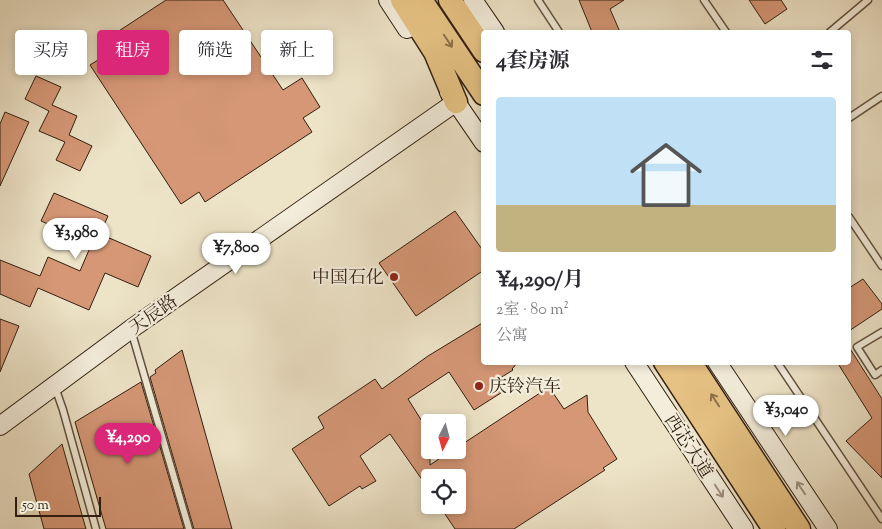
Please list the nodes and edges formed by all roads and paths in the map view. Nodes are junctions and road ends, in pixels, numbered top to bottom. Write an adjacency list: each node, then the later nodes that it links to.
1 (388, 0): 18 (main road)
2 (402, 0): 18 (highway)
3 (421, 0): 16 (highway, one-way to 16)
4 (450, 0): 15 (highway)
5 (455, 0): 14 (highway)
6 (473, 0): 10 (main road)
7 (538, 0): 11 (lane)
8 (704, 0): 12 (lane)
9 (868, 0): 13 (lane)
10 (494, 30)
11 (558, 30)
12 (725, 30)
13 (832, 30)
14 (481, 33)
15 (481, 46)
16 (481, 90)
17 (880, 98): 19 (lane)
18 (456, 102): 20 (main road); 23 (main road, 天辰路)
19 (851, 117)
20 (481, 139)
21 (851, 220): 22 (lane)
22 (882, 266)
23 (131, 328): 31 (main road, 天辰路); 35 (lane)
24 (882, 332): 30 (lane)
25 (636, 365): 36 (main road, 西芯大道, one-way to 36)
26 (667, 365): 37 (highway, 西芯大道)
27 (692, 365): 38 (highway, one-way to 27)
28 (719, 365): 39 (main road, one-way to 28)
29 (779, 365): 33 (lane)
30 (882, 370)
31 (54, 386): 32 (main road, 天辰路); 34 (lane)
32 (0, 426)
33 (882, 519)
34 (96, 529)
35 (189, 529)
36 (744, 529)
37 (774, 529)
38 (799, 529)
39 (828, 529)

